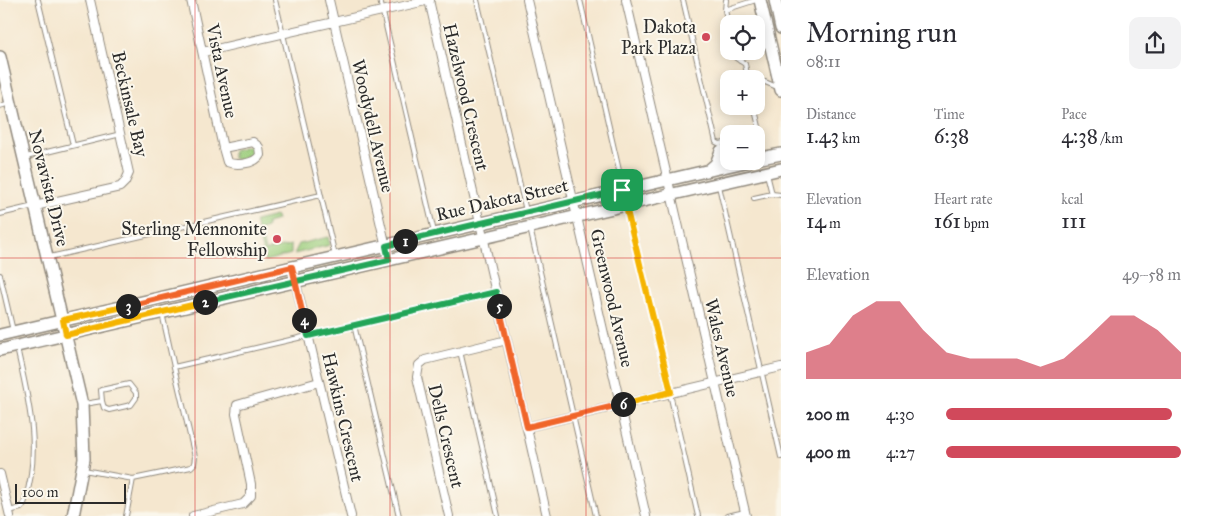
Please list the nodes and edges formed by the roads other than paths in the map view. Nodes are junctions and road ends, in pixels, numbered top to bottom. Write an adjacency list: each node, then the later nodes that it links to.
1 (38, 0): 31 (lane)
2 (90, 0): 30 (street, Beckinsale Bay)
3 (191, 0): 23 (street, Vista Avenue)
4 (275, 0): 22 (lane)
5 (329, 0): 19 (street, Woodydell Avenue)
6 (380, 0): 16 (lane)
7 (429, 0): 16 (street); 56 (street, Hazelwood Crescent)
8 (477, 0): 52 (lane)
9 (527, 0): 49 (street, Greenwood Avenue)
10 (580, 0): 44 (lane)
11 (626, 0): 43 (street, Wales Avenue)
12 (683, 0): 32 (lane)
13 (726, 0): 17 (lane)
14 (758, 2): 15 (lane); 17 (lane); 21 (main road)
15 (777, 2): 20 (main road)
16 (383, 10): 19 (street); 57 (lane)
17 (725, 10): 18 (lane)
18 (726, 15)
19 (334, 22): 22 (street); 58 (street, Woodydell Avenue)
20 (781, 28)
21 (768, 33): 25 (lane); 28 (main road)
22 (283, 34): 23 (street); 46 (lane)
23 (203, 52): 34 (street, Vista Avenue)
24 (0, 57): 29 (main road, Novavista Drive)
25 (740, 61): 26 (lane)
26 (746, 70)
27 (765, 82): 28 (lane)
28 (781, 91)
29 (5, 104): 36 (main road, Novavista Drive)
30 (122, 134): 31 (lane); 51 (street, Beckinsale Bay)
31 (73, 145): 36 (lane)
32 (720, 145)
33 (781, 146): 35 (main road)
34 (223, 148): 34 (street, Vista Avenue)
35 (777, 155)
36 (24, 157): 51 (main road, Novavista Drive)
37 (720, 157): 40 (main road)
38 (720, 167): 40 (main road, Rue Dakota Street)
39 (781, 169): 41 (main road, Rue Dakota Street)
40 (709, 170): 43 (main road, Rue Dakota Street)
41 (766, 172): 42 (main road, Rue Dakota Street); 45 (lane)
42 (718, 183): 43 (main road, Rue Dakota Street); 78 (lane)
43 (669, 187): 44 (main road, Rue Dakota Street); 50 (main road, Rue Dakota Street); 80 (street, Wales Avenue)
44 (622, 190): 49 (main road, Rue Dakota Street); 50 (lane)
45 (772, 194): 47 (lane); 48 (lane)
46 (320, 195): 59 (lane); 60 (lane)
47 (781, 195)
48 (754, 198)
49 (574, 202): 52 (main road, Rue Dakota Street); 54 (street, Greenwood Avenue)
50 (626, 204): 54 (main road, Rue Dakota Street); 81 (lane)
51 (35, 206): 53 (lane); 60 (main road, Novavista Drive)
52 (526, 213): 56 (main road, Rue Dakota Street)
53 (0, 214)
54 (577, 216): 55 (main road, Rue Dakota Street); 83 (street, Greenwood Avenue)
55 (530, 227): 56 (main road, Rue Dakota Street); 85 (lane)
56 (482, 231): 57 (main road, Rue Dakota Street); 61 (main road, Rue Dakota Street); 65 (street, Hazelwood Crescent)
57 (434, 234): 58 (main road, Rue Dakota Street)
58 (386, 246): 59 (main road, Rue Dakota Street); 61 (street, Woodydell Avenue)
59 (335, 257): 62 (main road, Rue Dakota Street)
60 (48, 258): 68 (main road, Novavista Drive)
61 (389, 260): 64 (main road, Rue Dakota Street)
62 (292, 267): 64 (street, Hawkins Crescent); 68 (main road, Rue Dakota Street)
63 (0, 275): 69 (lane)
64 (295, 281): 66 (main road, Rue Dakota Street); 71 (street, Hawkins Crescent)
65 (496, 292): 67 (lane); 72 (street, Hazelwood Crescent)
66 (161, 312): 68 (main road, Rue Dakota Street); 76 (lane)
67 (354, 325): 71 (lane); 97 (lane)
68 (65, 328): 69 (main road, Rue Dakota Street); 73 (main road, Rue Dakota Street); 84 (main road, Novavista Drive)
69 (13, 332): 70 (main road, Rue Dakota Street)
70 (0, 335)
71 (308, 336): 76 (lane); 79 (street, Hawkins Crescent)
72 (507, 340): 75 (street, Dells Crescent); 86 (street, Hazelwood Crescent)
73 (17, 346): 74 (main road, Rue Dakota Street); 91 (lane)
74 (0, 350)
75 (460, 351): 98 (street, Dells Crescent); 99 (lane)
76 (174, 367): 90 (lane)
77 (781, 367): 78 (street)
78 (762, 372): 80 (street); 87 (lane)
79 (319, 382): 95 (street); 96 (street, Hawkins Crescent)
80 (715, 383): 81 (street); 92 (street, Wales Avenue)
81 (671, 392): 83 (street); 103 (lane)
82 (102, 401): 82 (lane); 84 (lane)
83 (621, 404): 85 (street); 102 (street, Greenwood Avenue)
84 (82, 405): 88 (main road, Novavista Drive)
85 (573, 416): 86 (street); 101 (lane)
86 (527, 427): 100 (street, Hazelwood Crescent)
87 (781, 457)
88 (82, 470): 90 (lane); 93 (main road, Novavista Drive)
89 (0, 474): 91 (street)
90 (133, 479): 94 (lane)
91 (9, 514)
92 (745, 514): 104 (lane)
93 (73, 516)
94 (126, 516)
95 (193, 516)
96 (351, 516)
97 (399, 516)
98 (449, 516)
99 (498, 516)
100 (547, 516)
101 (596, 516)
102 (646, 516)
103 (698, 516)
104 (727, 516)

